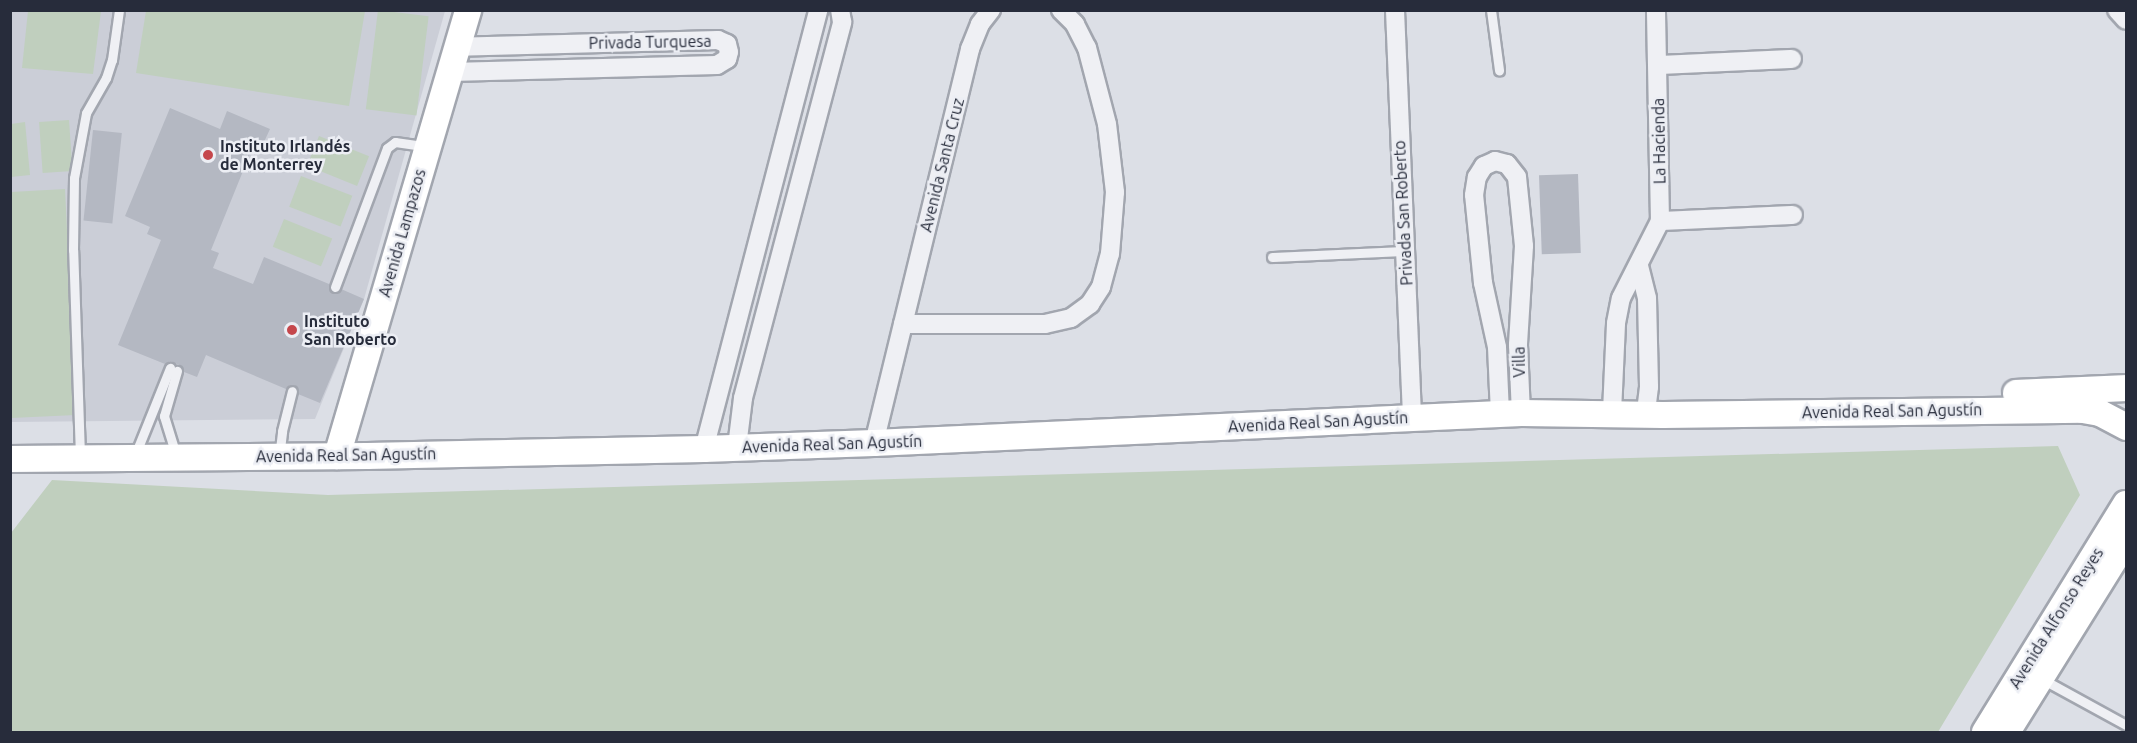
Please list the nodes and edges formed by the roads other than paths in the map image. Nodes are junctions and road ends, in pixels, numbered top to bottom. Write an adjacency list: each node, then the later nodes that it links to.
1 (119, 10): 47 (lane)
2 (468, 10): 13 (main road, Avenida Lampazos)
3 (818, 10): 20 (street)
4 (840, 10): 22 (street)
5 (991, 10): 30 (street, Avenida Santa Cruz)
6 (1061, 10): 30 (street)
7 (1395, 10): 24 (street, Privada San Roberto)
8 (1491, 10): 17 (lane)
9 (1656, 10): 15 (street, La Hacienda)
10 (2117, 10): 11 (street)
11 (2127, 20)
12 (604, 43): 13 (street, Privada Turquesa); 16 (street); 16 (street, Privada Turquesa)
13 (459, 47): 18 (main road, Avenida Lampazos)
14 (1792, 60): 15 (street)
15 (1658, 65): 23 (street, La Hacienda)
16 (603, 68): 18 (street, Privada Turquesa)
17 (1499, 70)
18 (451, 72): 19 (main road, Avenida Lampazos)
19 (428, 146): 27 (lane); 46 (main road, Avenida Lampazos)
20 (767, 213): 22 (street); 43 (street)
21 (1793, 215): 23 (street)
22 (789, 218): 42 (street)
23 (1660, 221): 26 (street, La Hacienda)
24 (1404, 251): 25 (lane); 39 (street, Privada San Roberto)
25 (1272, 257)
26 (1639, 266): 35 (street, La Hacienda); 37 (street)
27 (334, 286)
28 (1520, 312): 29 (street); 29 (street, Villa); 31 (street, Villa)
29 (1491, 314): 32 (street, Villa)
30 (903, 324): 41 (street, Avenida Santa Cruz)
31 (1518, 373): 32 (street); 36 (street, Villa)
32 (1499, 374): 36 (street, Villa)
33 (2127, 388): 37 (main road, Avenida Real San Agustín)
34 (292, 392): 45 (lane)
35 (1612, 412): 36 (main road, Avenida Real San Agustín); 37 (main road, Avenida Real San Agustín)
36 (1511, 413): 39 (main road, Avenida Real San Agustín)
37 (1650, 413): 38 (main road, Avenida Real San Agustín)
38 (2100, 413): 40 (main road, Avenida Real San Agustín); 44 (main road)
39 (1412, 416): 41 (main road, Avenida Real San Agustín)
40 (2127, 427)
41 (874, 443): 42 (main road, Avenida Real San Agustín)
42 (737, 447): 43 (main road, Avenida Real San Agustín)
43 (704, 448): 46 (main road, Avenida Real San Agustín)
44 (2127, 448)
45 (279, 456): 46 (main road, Avenida Real San Agustín); 49 (main road, Avenida Real San Agustín)
46 (337, 456)
47 (80, 458): 48 (main road, Avenida Real San Agustín); 50 (main road, Avenida Real San Agustín)
48 (133, 458): 49 (main road, Avenida Real San Agustín); 49 (lane)
49 (177, 458)
50 (10, 459)
51 (2127, 504): 55 (main road, Avenida Alfonso Reyes)
52 (2123, 552): 53 (main road, Avenida Alfonso Reyes)
53 (2040, 678): 54 (lane); 56 (main road, Avenida Alfonso Reyes)
54 (2127, 725)
55 (1985, 732)
56 (2007, 732)

